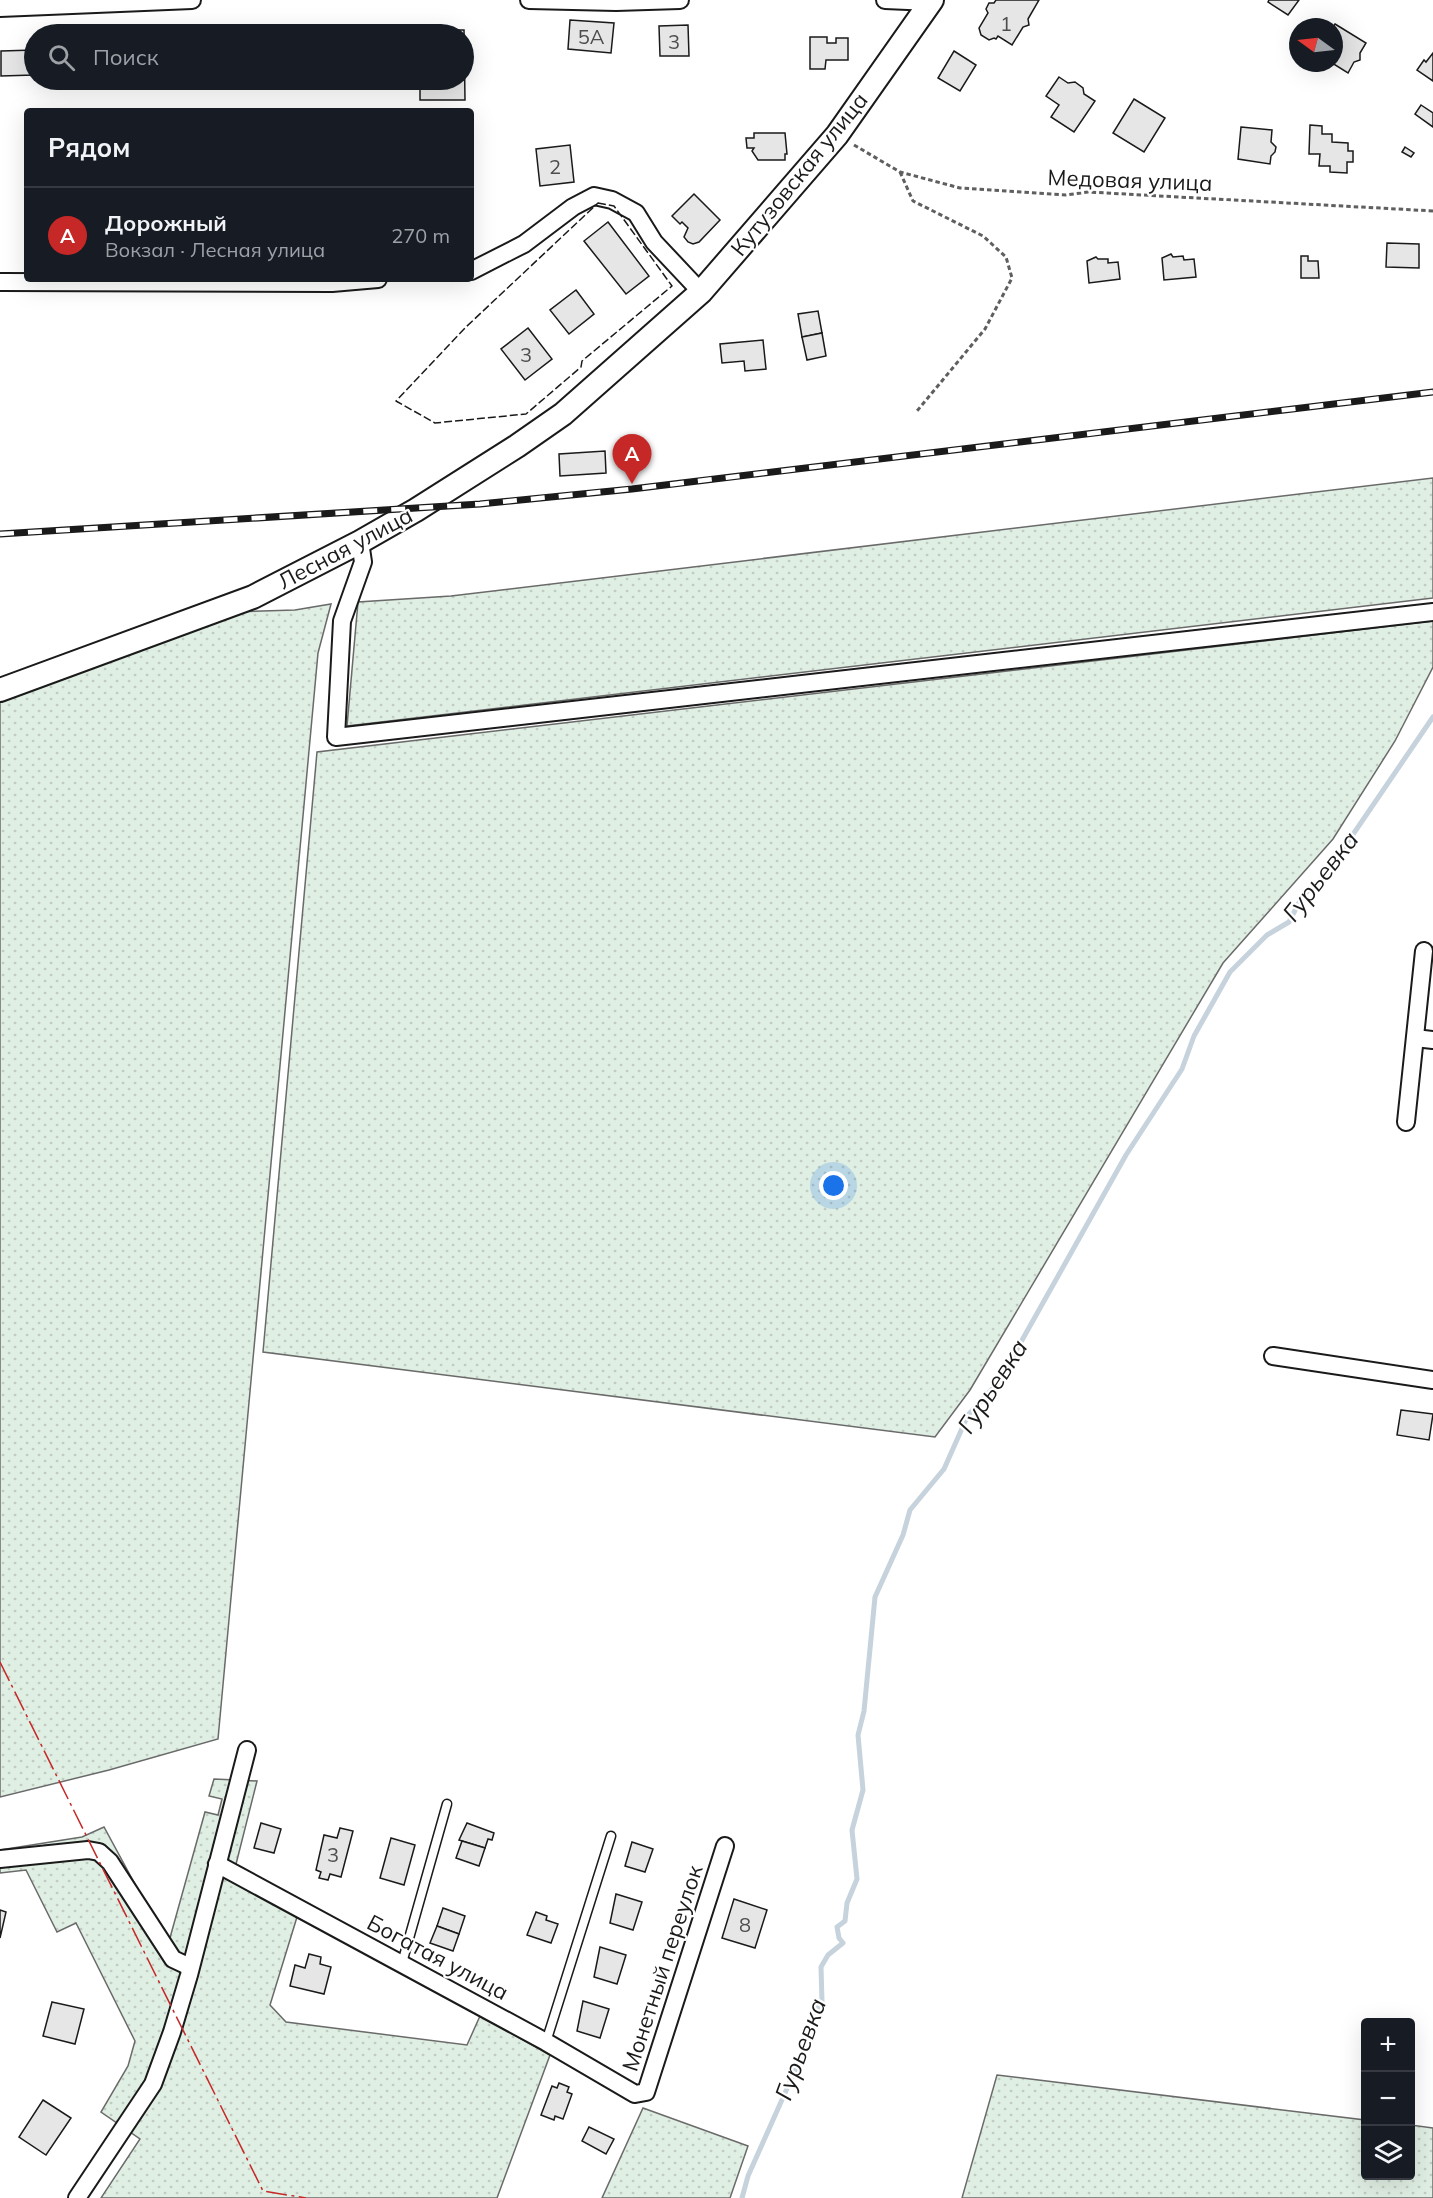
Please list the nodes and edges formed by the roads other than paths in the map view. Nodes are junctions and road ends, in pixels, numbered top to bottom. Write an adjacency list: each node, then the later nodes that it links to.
1 (192, 0): 6 (street)
2 (529, 0): 3 (street)
3 (680, 0)
4 (885, 0): 5 (street)
5 (932, 1): 10 (street, Кутузовская улица)
6 (0, 8)
7 (474, 269): 10 (street)
8 (0, 282): 9 (street)
9 (344, 282)
10 (701, 292): 11 (street, Кутузовская улица)
11 (651, 335): 12 (street, Лесная улица)
12 (360, 542): 13 (street); 14 (street, Лесная улица)
13 (1433, 612)
14 (0, 690)
15 (1424, 951): 16 (street)
16 (1415, 1038): 17 (street); 18 (street)
17 (1433, 1040)
18 (1406, 1122)
19 (1273, 1356): 20 (street)
20 (1433, 1380)
21 (247, 1750): 26 (street)
22 (447, 1804): 27 (lane)
23 (611, 1836): 29 (lane)
24 (725, 1846): 30 (street, Монетный переулок)
25 (0, 1859): 28 (street)
26 (217, 1864): 27 (street, Богатая улица); 28 (street)
27 (402, 1963): 29 (street, Богатая улица)
28 (190, 1967): 31 (street)
29 (546, 2042): 30 (street, Богатая улица)
30 (635, 2094)
31 (76, 2198)

